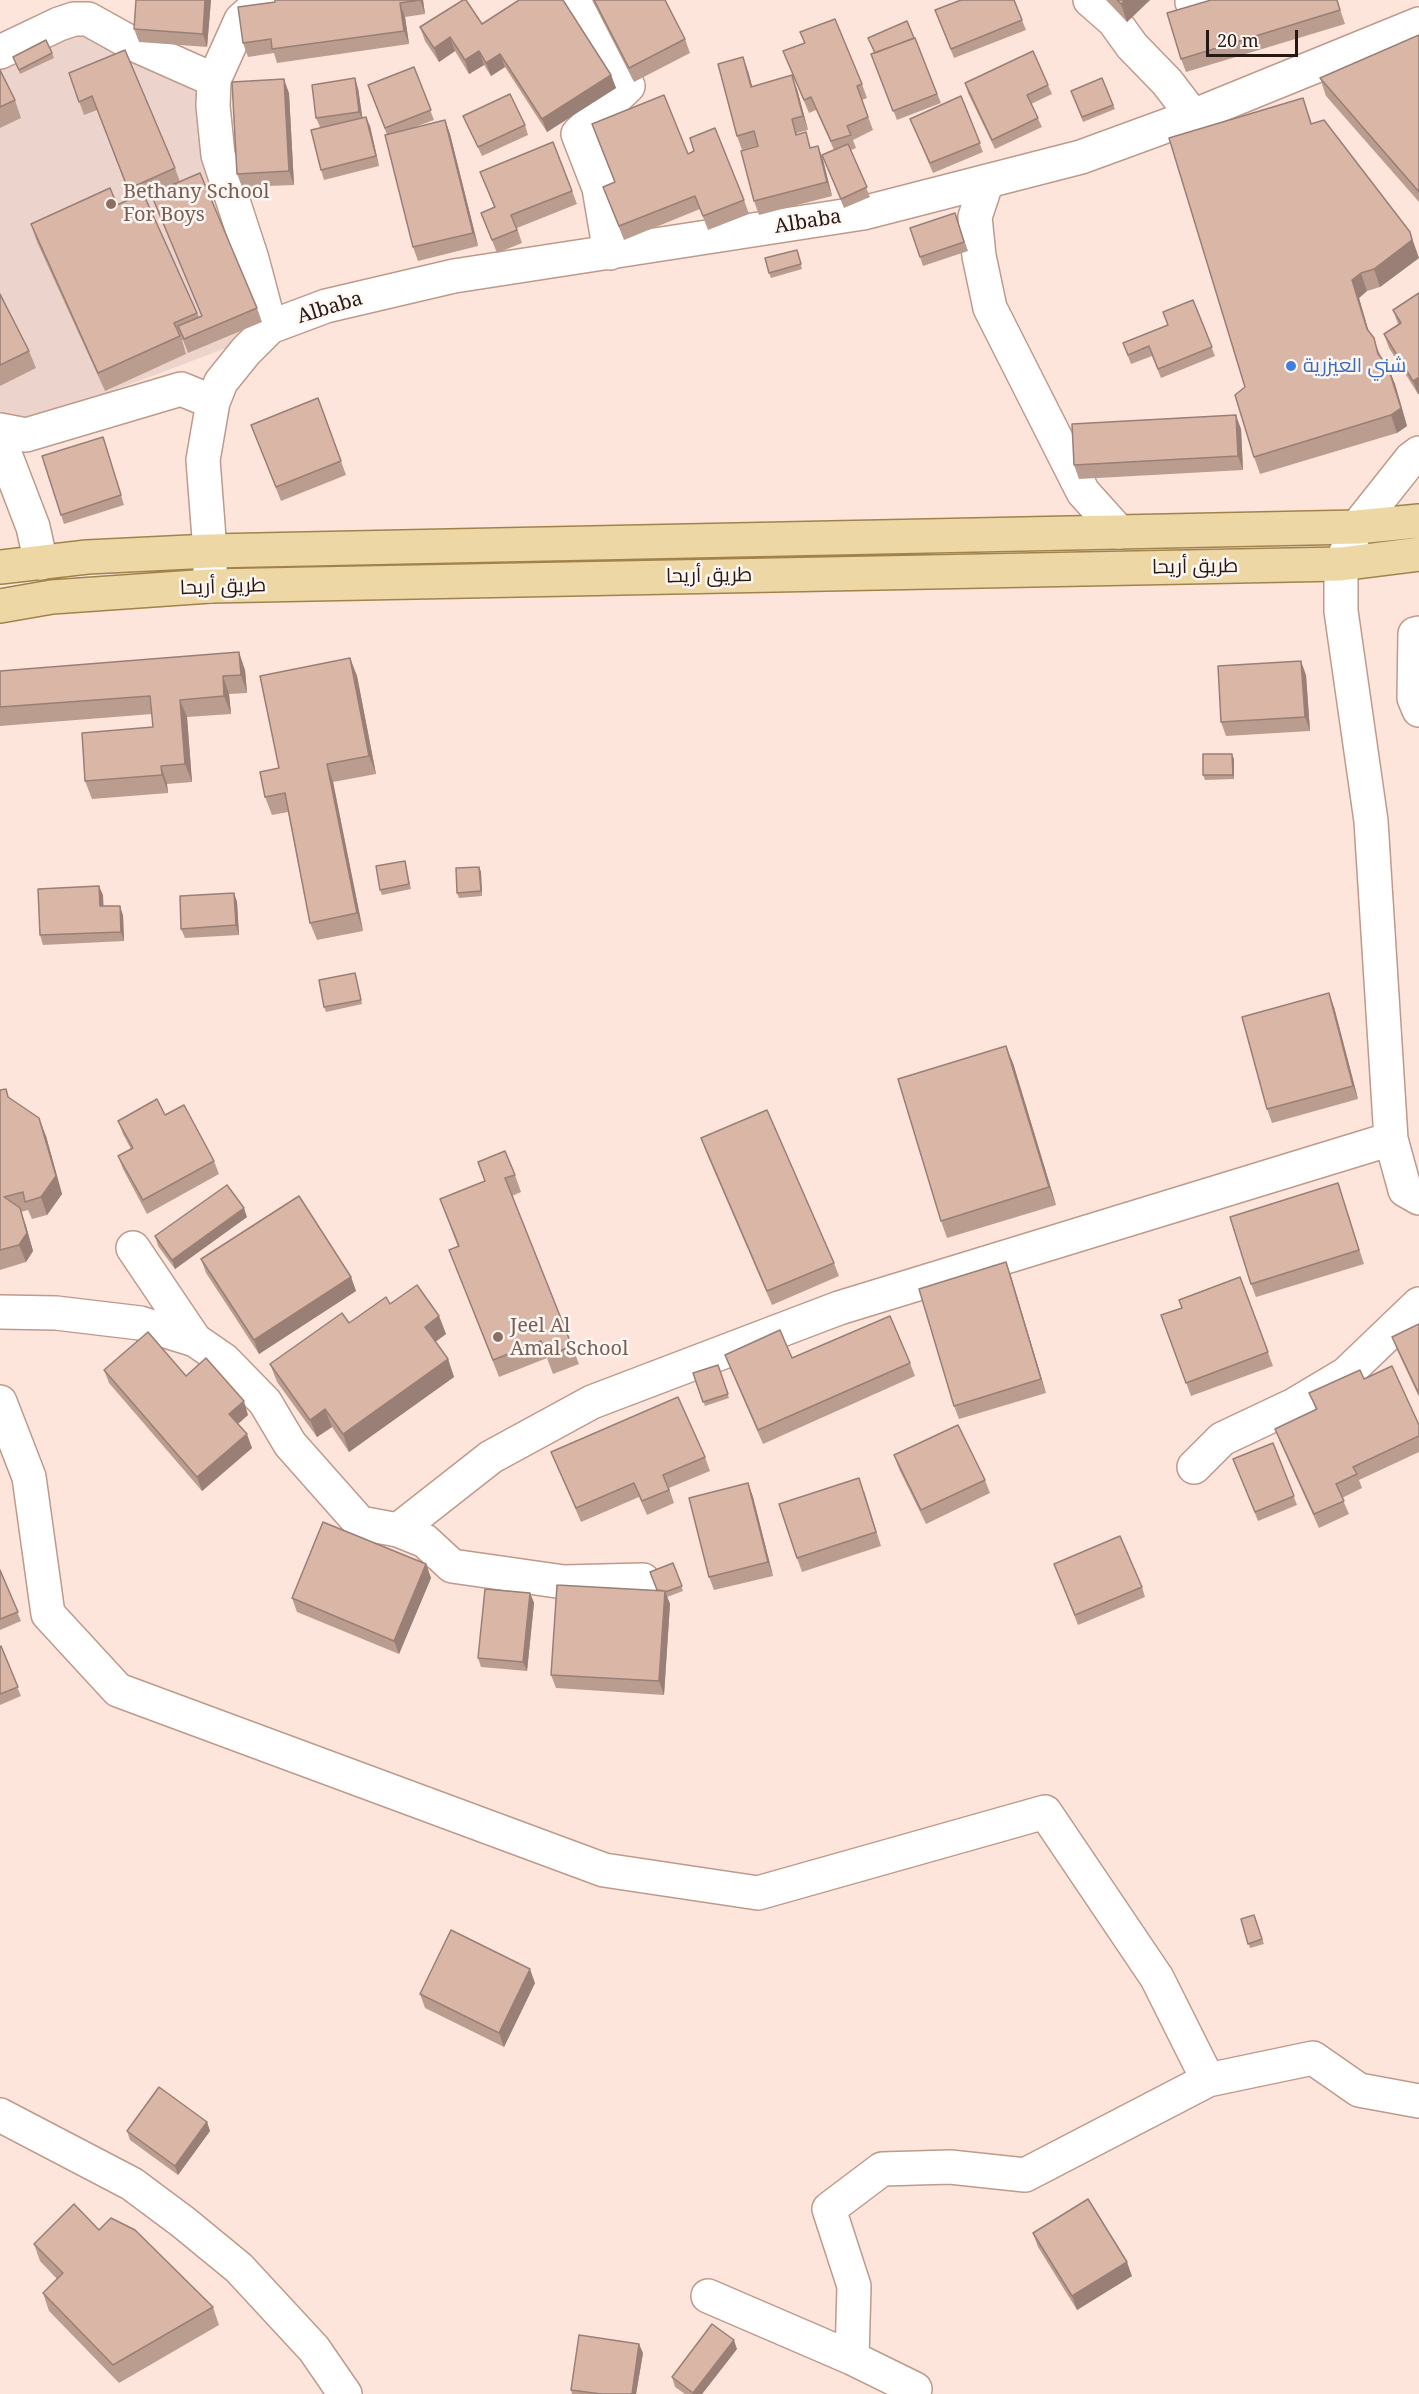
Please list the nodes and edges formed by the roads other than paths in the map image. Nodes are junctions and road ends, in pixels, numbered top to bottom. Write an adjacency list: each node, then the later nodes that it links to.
1 (263, 0): 6 (street)
2 (577, 0): 9 (street)
3 (1090, 0): 7 (street)
4 (1419, 24): 7 (street, Albaba)
5 (0, 52): 6 (street)
6 (214, 80): 10 (street)
7 (1193, 116): 8 (street, Albaba)
8 (987, 181): 9 (street, Albaba); 17 (street)
9 (610, 253): 10 (street, Albaba)
10 (270, 327): 11 (street, Albaba)
11 (213, 402): 12 (street); 18 (street, Albaba)
12 (0, 430)
13 (0, 441): 20 (street)
14 (1419, 453): 16 (street)
15 (1419, 521): 16 (main road, طريق أريحا)
16 (1357, 527): 17 (main road, طريق أريحا); 21 (street)
17 (1119, 532): 18 (main road, طريق أريحا)
18 (210, 551): 20 (main road, طريق أريحا); 23 (street, Albaba)
19 (1419, 554): 21 (main road, طريق أريحا)
20 (41, 562): 22 (main road, طريق أريحا)
21 (1341, 564): 23 (main road, طريق أريحا); 27 (street)
22 (0, 567)
23 (210, 586): 24 (main road, طريق أريحا)
24 (0, 606)
25 (1419, 633): 26 (street)
26 (1419, 710)
27 (1391, 1139): 28 (street); 35 (street)
28 (1419, 1198)
29 (133, 1248): 32 (street)
30 (1419, 1304): 34 (street)
31 (0, 1312): 32 (street)
32 (195, 1340): 35 (street)
33 (0, 1402): 37 (street)
34 (1194, 1467)
35 (398, 1530): 36 (street)
36 (643, 1580)
37 (1208, 2080): 38 (street); 41 (street)
38 (1419, 2101)
39 (0, 2115): 42 (street)
40 (708, 2296): 41 (street)
41 (852, 2358): 43 (street)
42 (345, 2394)
43 (913, 2394)

